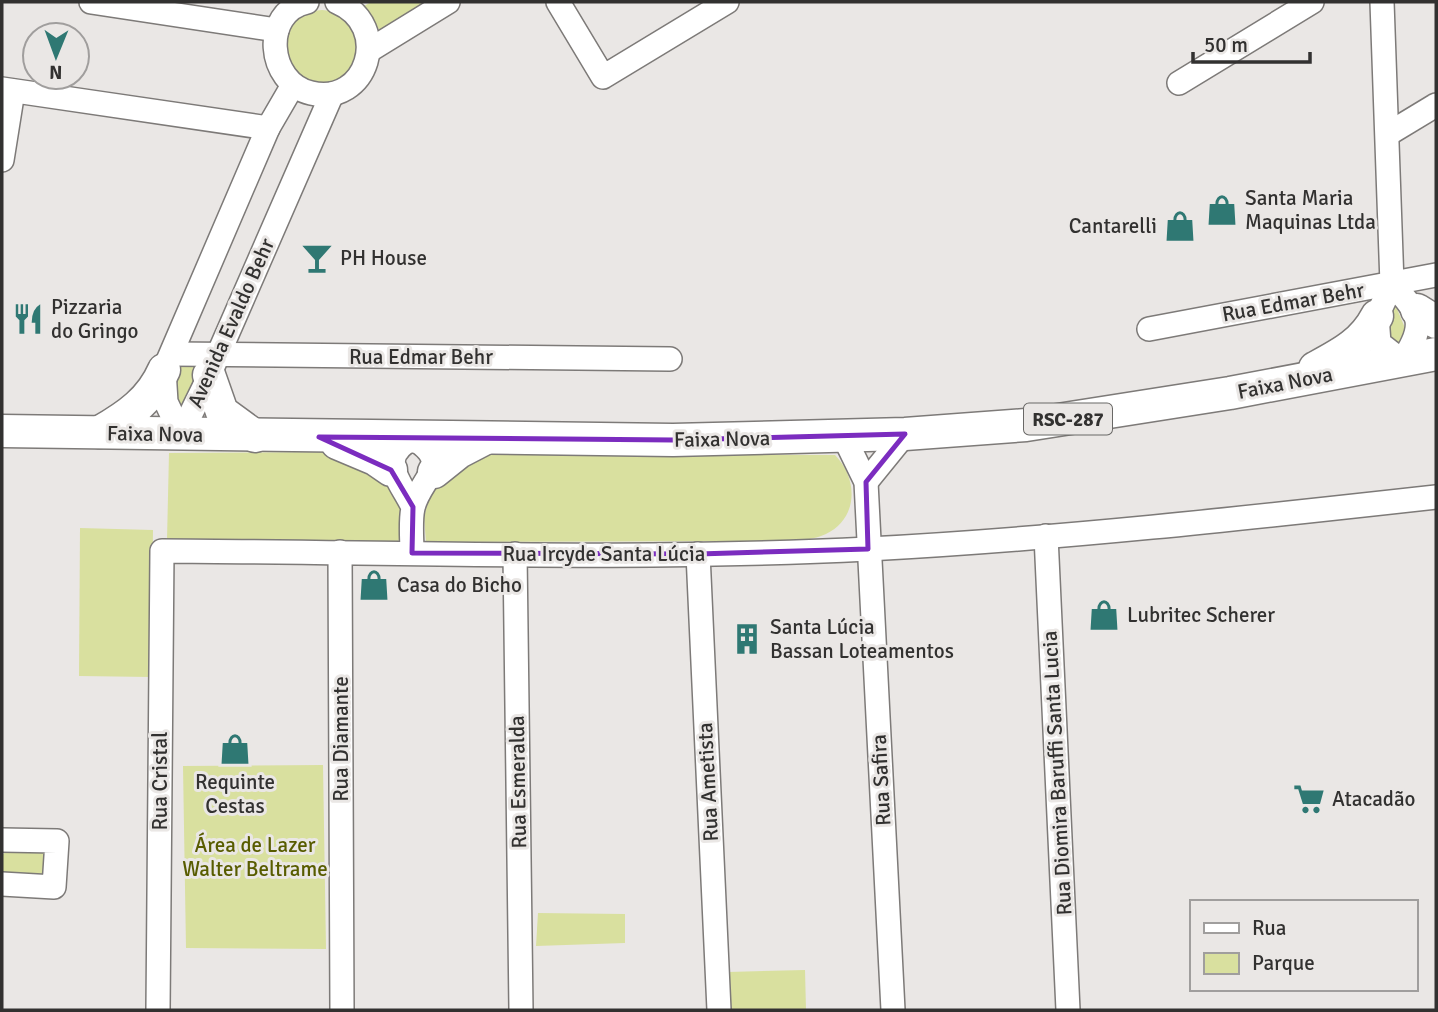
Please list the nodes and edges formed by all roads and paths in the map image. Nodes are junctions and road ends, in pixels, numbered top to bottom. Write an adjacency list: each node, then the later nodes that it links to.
1 (92, 2): 9 (street)
2 (307, 2): 9 (street)
3 (448, 2): 10 (street)
4 (558, 2): 5 (street)
5 (727, 2)
6 (1312, 2): 11 (street)
7 (1382, 2): 17 (street)
8 (346, 3): 10 (street)
9 (277, 30): 12 (street)
10 (370, 50): 14 (street)
11 (1179, 83)
12 (293, 85): 14 (street); 16 (street, Avenida Evaldo Behr)
13 (7, 90): 16 (street); 18 (street)
14 (332, 94): 28 (street, Avenida Evaldo Behr)
15 (1436, 105): 17 (street)
16 (268, 128): 27 (street, Avenida Evaldo Behr)
17 (1388, 134): 20 (street)
18 (2, 160)
19 (1436, 275): 20 (street, Rua Edmar Behr)
20 (1392, 284): 21 (street); 22 (street); 23 (street, Rua Edmar Behr)
21 (1377, 316): 26 (street); 29 (highway)
22 (1426, 316): 26 (street)
23 (1149, 329)
24 (1436, 354): 26 (highway, Faixa Nova / RSC-287)
25 (670, 359): 28 (street, Rua Edmar Behr)
26 (1402, 361): 29 (highway, Faixa Nova / RSC-287)
27 (168, 362): 28 (street, Rua Edmar Behr); 31 (highway); 32 (street, Avenida Evaldo Behr)
28 (214, 365): 32 (street, Avenida Evaldo Behr); 34 (highway)
29 (1292, 382): 33 (highway, Faixa Nova / RSC-287)
30 (2, 431): 31 (highway, Faixa Nova / RSC-287)
31 (100, 432): 32 (highway, Faixa Nova / RSC-287)
32 (181, 434): 34 (highway, Faixa Nova / RSC-287)
33 (905, 434): 36 (highway, Faixa Nova / RSC-287); 41 (street)
34 (255, 436): 35 (highway, Faixa Nova / RSC-287)
35 (319, 437): 37 (highway, Faixa Nova / RSC-287); 39 (highway)
36 (844, 437): 38 (highway, Faixa Nova / RSC-287); 41 (street)
37 (412, 438): 38 (highway, Faixa Nova / RSC-287); 39 (street); 40 (street)
38 (484, 439): 40 (highway)
39 (391, 470): 43 (street)
40 (434, 472): 43 (street)
41 (866, 482): 45 (street, Rua Safira)
42 (1436, 497): 44 (street, Rua Ircyde Santa Lúcia)
43 (413, 507): 48 (street)
44 (1046, 537): 45 (street, Rua Ircyde Santa Lúcia); 58 (street, Rua Diomira Baruffi Santa Lucia)
45 (867, 549): 50 (street, Rua Ircyde Santa Lúcia); 57 (street, Rua Safira)
46 (162, 551): 47 (street, Rua Ircyde Santa Lúcia); 53 (street, Rua Cristal)
47 (340, 552): 48 (street, Rua Ircyde Santa Lúcia); 54 (street, Rua Diamante)
48 (412, 553): 49 (street, Rua Ircyde Santa Lúcia)
49 (515, 554): 50 (street, Rua Ircyde Santa Lúcia); 55 (street, Rua Esmeralda)
50 (698, 554): 56 (street, Rua Ametista)
51 (2, 840): 52 (street)
52 (2, 884)
53 (158, 1010)
54 (342, 1010)
55 (521, 1010)
56 (719, 1010)
57 (893, 1010)
58 (1068, 1010)

